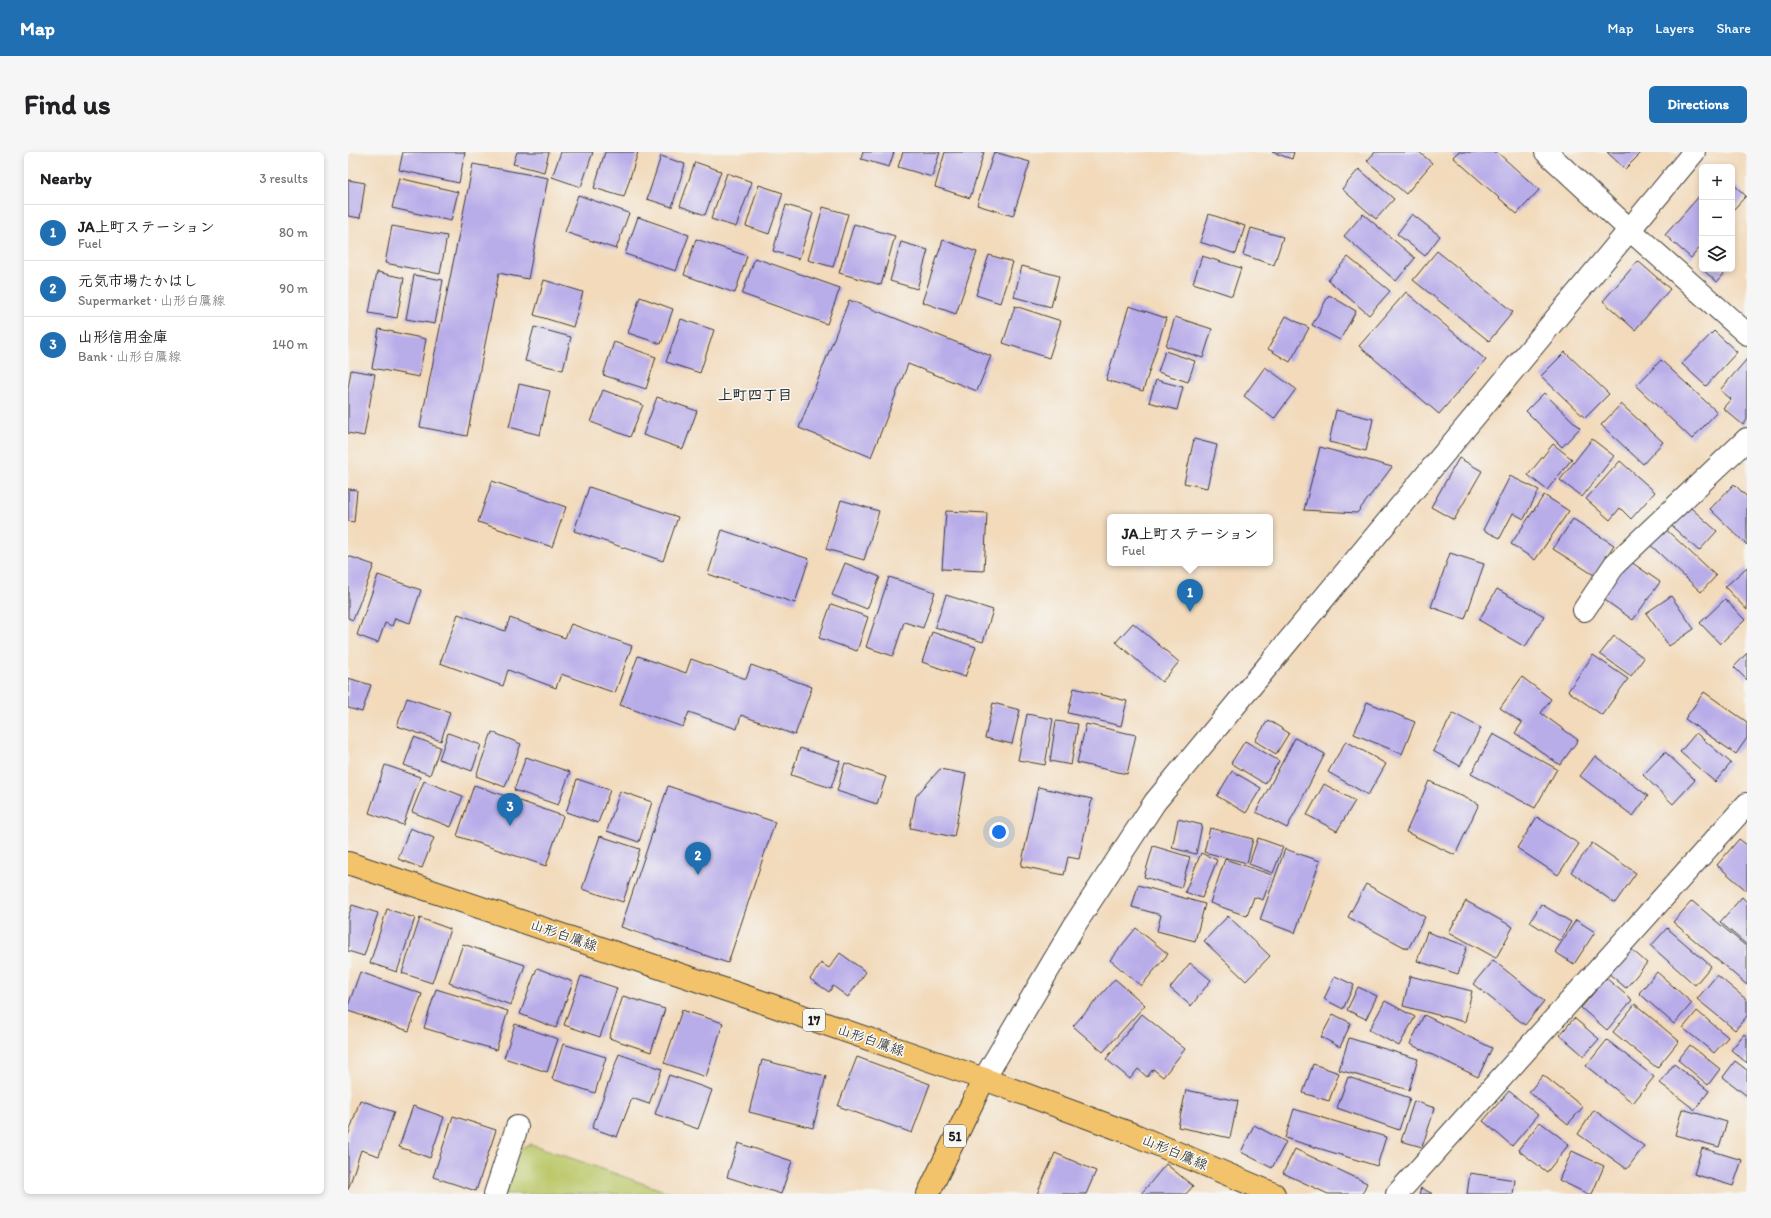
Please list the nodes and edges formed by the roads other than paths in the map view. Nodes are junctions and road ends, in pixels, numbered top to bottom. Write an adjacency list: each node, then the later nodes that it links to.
1 (1546, 152): 3 (street)
2 (1694, 152): 3 (street)
3 (1630, 230): 4 (street); 9 (street)
4 (1747, 334)
5 (1747, 439): 6 (street)
6 (1584, 610)
7 (1747, 804): 14 (street)
8 (348, 863): 9 (main road, 山形白鷹線 / 17)
9 (984, 1079): 12 (main road, 51); 13 (main road, 山形白鷹線 / 17)
10 (517, 1127): 11 (street)
11 (495, 1194)
12 (928, 1194)
13 (1274, 1194)
14 (1397, 1194)

